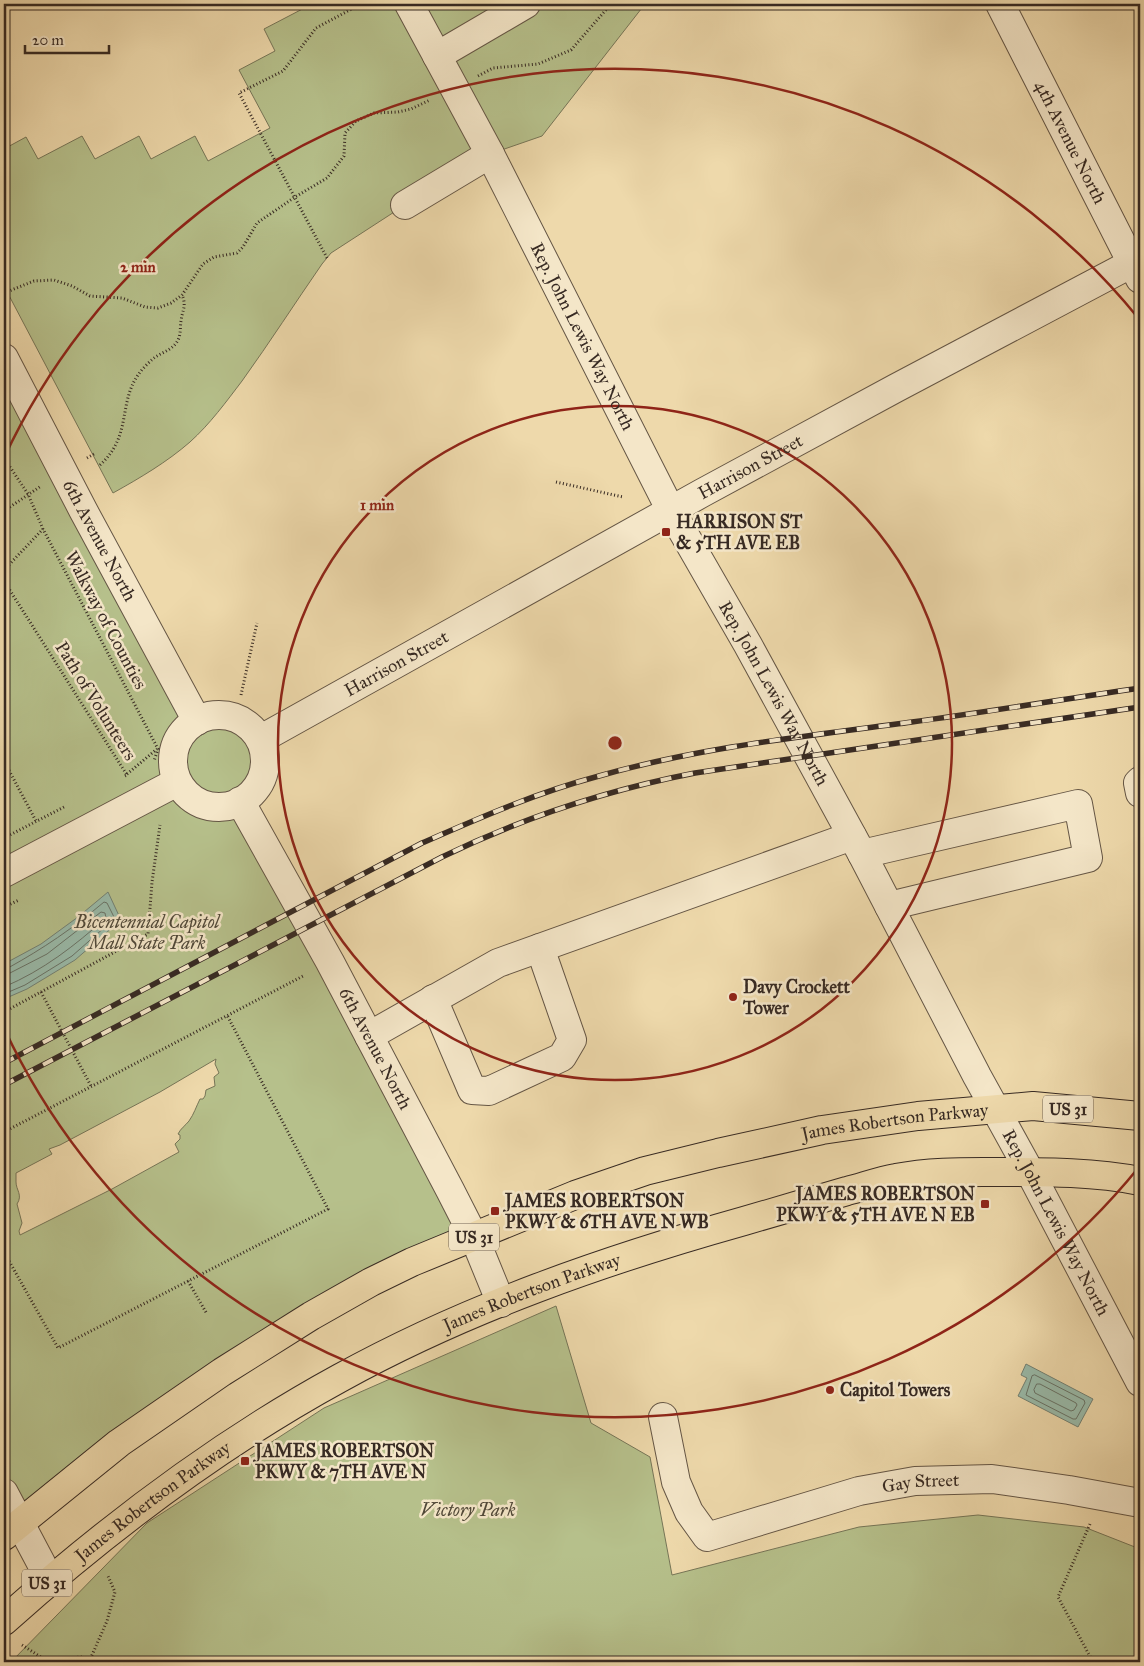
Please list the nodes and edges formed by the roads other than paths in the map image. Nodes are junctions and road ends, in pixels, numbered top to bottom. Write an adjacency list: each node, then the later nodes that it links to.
1 (410, 4): 4 (street, Rep. John Lewis Way North)
2 (526, 4): 4 (street)
3 (1000, 4): 7 (street, 4th Avenue North)
4 (437, 56): 5 (street, Rep. John Lewis Way North)
5 (490, 154): 6 (street); 9 (street, Rep. John Lewis Way North)
6 (405, 205)
7 (1138, 267): 9 (street, Harrison Street)
8 (4, 358): 10 (street, 6th Avenue North)
9 (671, 511): 11 (street, Harrison Street); 16 (street, Rep. John Lewis Way North)
10 (197, 722): 11 (street); 13 (street)
11 (261, 739): 15 (street)
12 (1140, 781): 14 (street)
13 (176, 782): 15 (street); 17 (street)
14 (1140, 792)
15 (240, 801): 21 (street, 6th Avenue North)
16 (857, 845): 18 (street, Rep. John Lewis Way North); 18 (street); 19 (street)
17 (4, 873)
18 (889, 906): 22 (street, Rep. John Lewis Way North)
19 (540, 948): 20 (street); 20 (street)
20 (433, 999): 21 (street)
21 (369, 1036): 26 (street, 6th Avenue North)
22 (996, 1109): 23 (main road, James Robertson Parkway / US 31); 24 (street, Rep. John Lewis Way North); 26 (main road, James Robertson Parkway / US 31)
23 (1140, 1116)
24 (1030, 1172): 25 (main road, James Robertson Parkway / US 31); 27 (main road, James Robertson Parkway / US 31); 28 (street, Rep. John Lewis Way North)
25 (1140, 1181)
26 (474, 1237): 27 (street, 6th Avenue North); 32 (main road, James Robertson Parkway / US 31)
27 (501, 1303): 33 (main road, James Robertson Parkway / US 31)
28 (1140, 1382)
29 (663, 1417): 31 (street, Gay Street)
30 (4, 1493): 32 (street)
31 (1140, 1503)
32 (12, 1530): 33 (street)
33 (50, 1580): 34 (main road, James Robertson Parkway / US 31)
34 (4, 1620)

